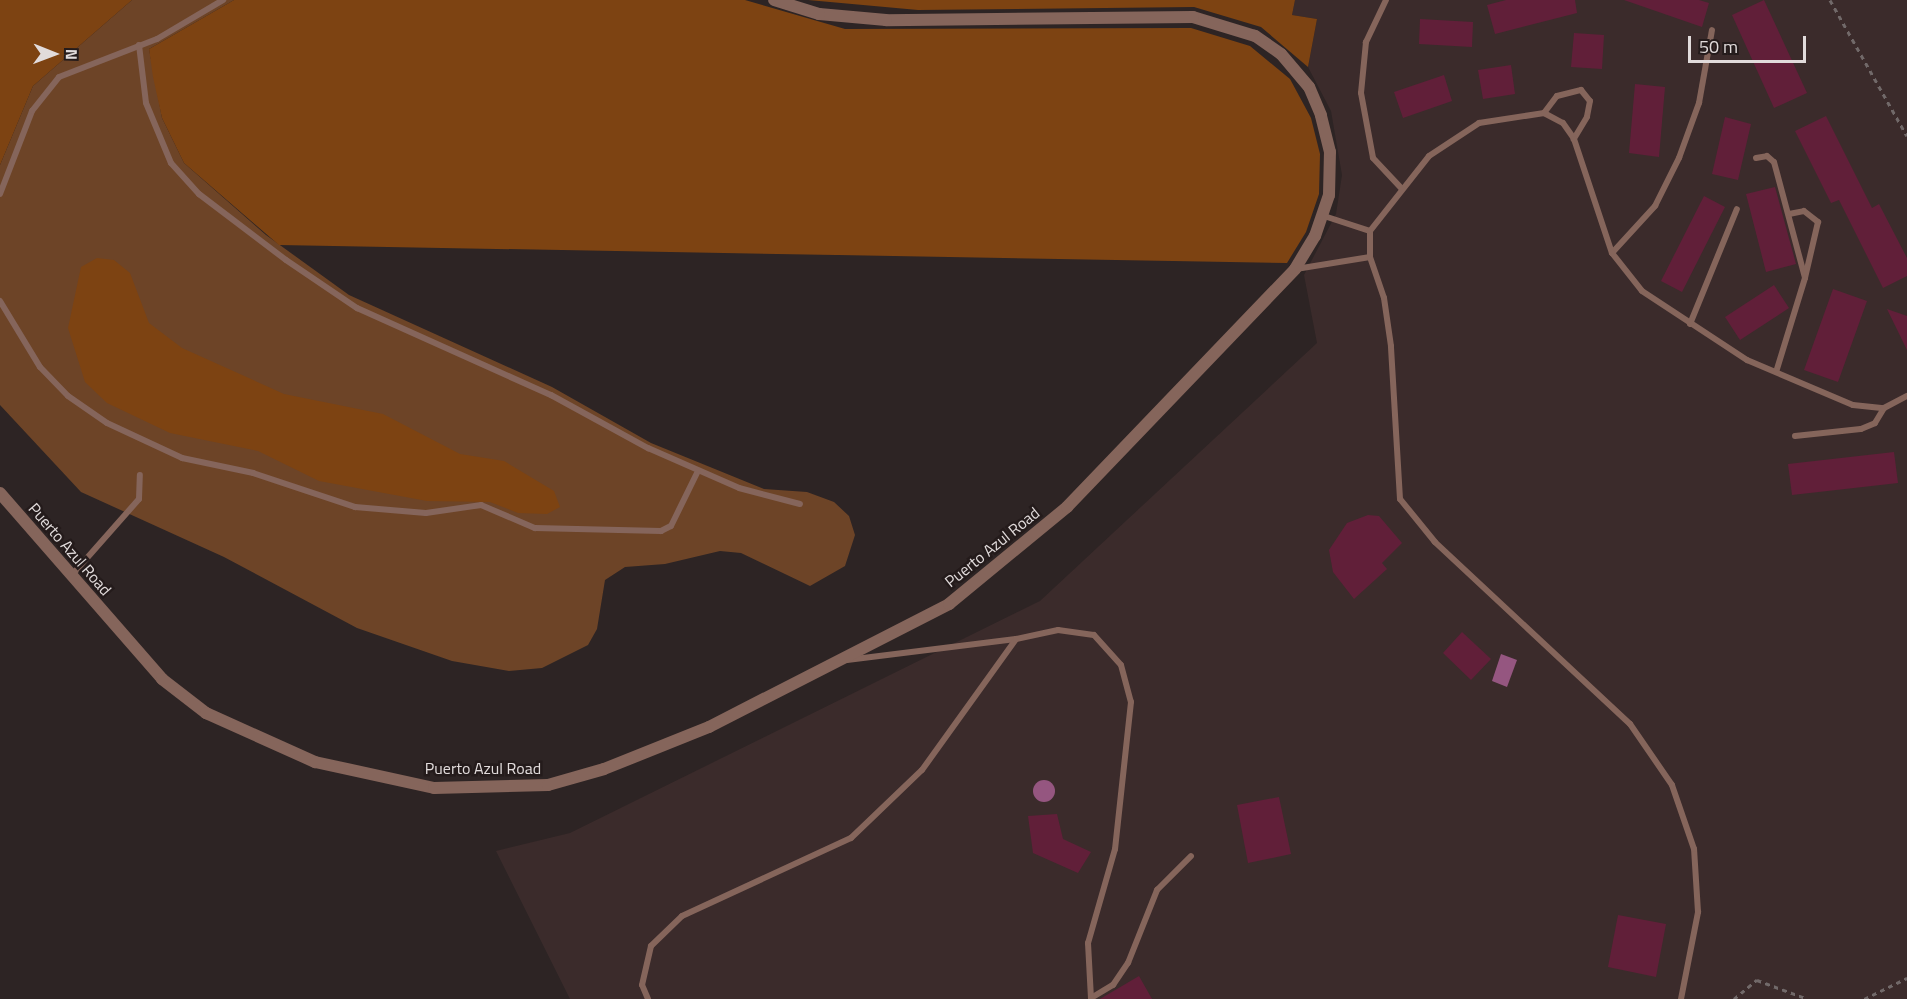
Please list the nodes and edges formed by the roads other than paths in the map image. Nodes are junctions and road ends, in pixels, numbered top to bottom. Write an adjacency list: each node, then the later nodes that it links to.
1 (222, 0): 5 (lane)
2 (774, 0): 13 (street, Puerto Azul Road)
3 (1386, 0): 9 (lane)
4 (1712, 30): 15 (lane)
5 (139, 45): 10 (lane); 25 (lane)
6 (1544, 112): 7 (lane); 7 (lane); 9 (lane)
7 (1574, 140): 15 (lane)
8 (1756, 158): 12 (lane)
9 (1402, 189): 14 (lane)
10 (0, 194)
11 (1737, 209): 20 (lane)
12 (1789, 214): 18 (lane); 18 (lane)
13 (1324, 216): 14 (lane); 17 (street, Puerto Azul Road)
14 (1370, 231): 16 (lane)
15 (1612, 253): 20 (lane)
16 (1370, 257): 17 (lane); 35 (lane)
17 (1295, 269): 31 (street, Puerto Azul Road)
18 (1804, 278): 21 (lane)
19 (0, 301): 25 (lane)
20 (1690, 324): 21 (lane)
21 (1776, 372): 23 (lane)
22 (1907, 396): 23 (lane)
23 (1884, 408): 24 (lane)
24 (1795, 436)
25 (698, 471): 28 (lane)
26 (140, 475): 29 (lane)
27 (0, 493): 29 (street, Puerto Azul Road)
28 (800, 504)
29 (72, 576): 31 (street, Puerto Azul Road)
30 (1016, 639): 31 (lane); 33 (lane); 34 (lane)
31 (842, 661)
32 (1191, 856): 33 (lane)
33 (1091, 998)
34 (648, 999)
35 (1681, 999)

